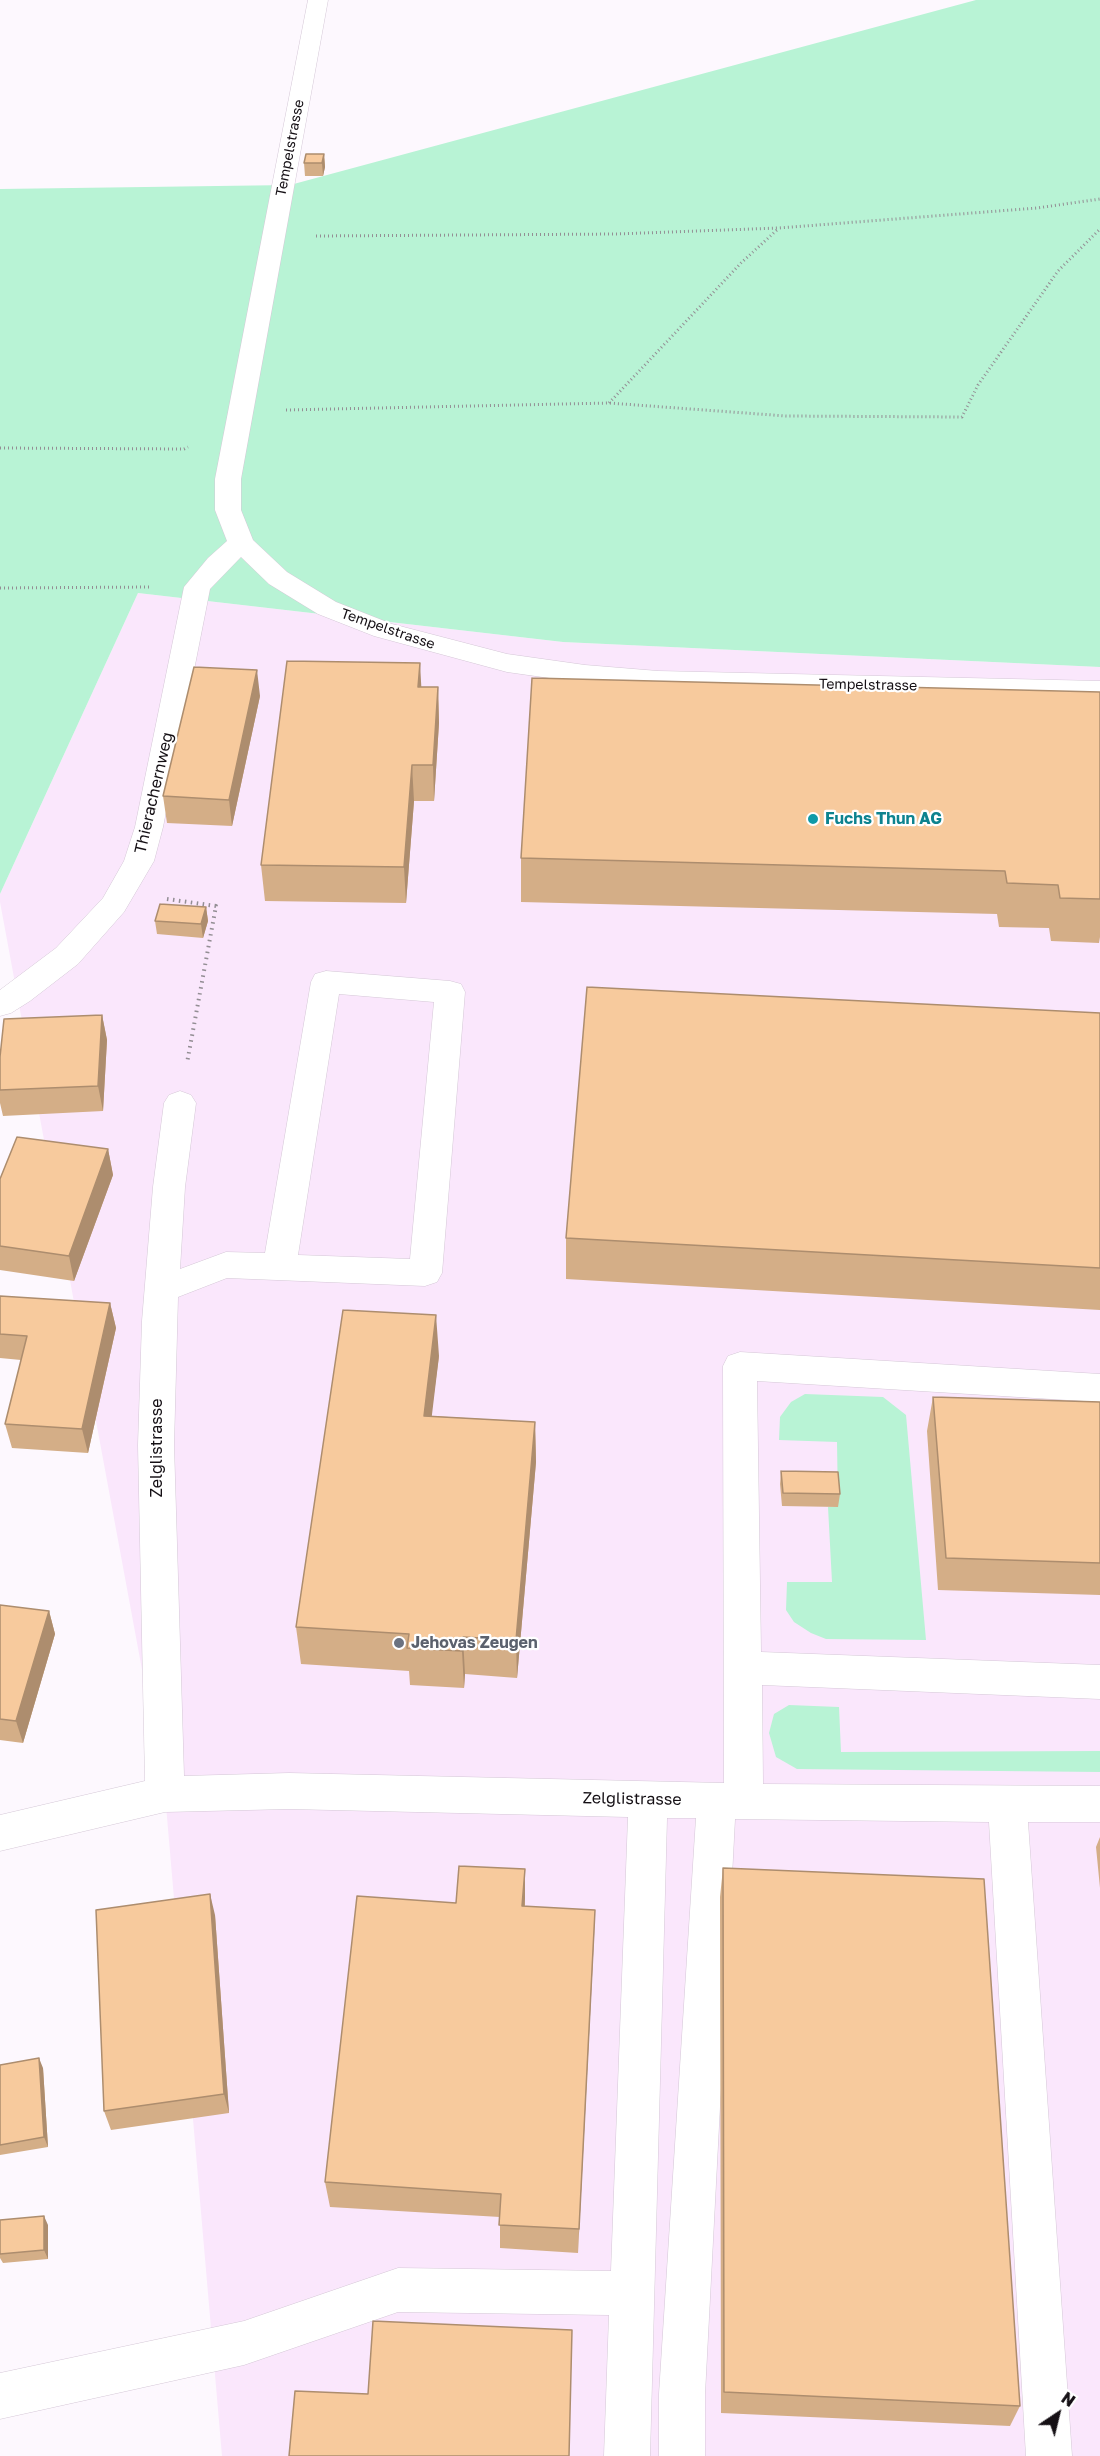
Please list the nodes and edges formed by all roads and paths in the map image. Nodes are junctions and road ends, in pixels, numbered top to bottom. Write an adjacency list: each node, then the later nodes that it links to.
1 (318, 4): 5 (street, Tempelstrasse)
2 (1100, 199): 3 (path)
3 (779, 228): 5 (path); 6 (path)
4 (1100, 229): 6 (path)
5 (273, 236): 7 (street, Tempelstrasse)
6 (609, 403): 7 (path)
7 (239, 411): 8 (path); 9 (street, Tempelstrasse)
8 (0, 448)
9 (241, 543): 10 (street, Thierachernweg); 12 (street, Tempelstrasse)
10 (198, 586): 11 (path); 13 (street, Thierachernweg)
11 (0, 588)
12 (1100, 690)
13 (122, 893): 14 (street, Thierachernweg); 15 (path)
14 (0, 1005)
15 (180, 1103): 17 (street, Zelglistrasse)
16 (279, 1267): 16 (street); 17 (street)
17 (162, 1289): 21 (street, Zelglistrasse)
18 (1100, 1388): 19 (street)
19 (742, 1668): 20 (street); 23 (street)
20 (1100, 1682)
21 (165, 1794): 22 (street, Zelglistrasse); 26 (street, Zelglistrasse)
22 (648, 1800): 23 (street, Zelglistrasse); 27 (street)
23 (731, 1801): 24 (street, Zelglistrasse); 30 (street)
24 (1007, 1804): 25 (street, Zelglistrasse); 31 (street)
25 (1100, 1804)
26 (0, 1833)
27 (632, 2293): 28 (street); 29 (street)
28 (0, 2396)
29 (627, 2456)
30 (682, 2456)
31 (1049, 2456)

